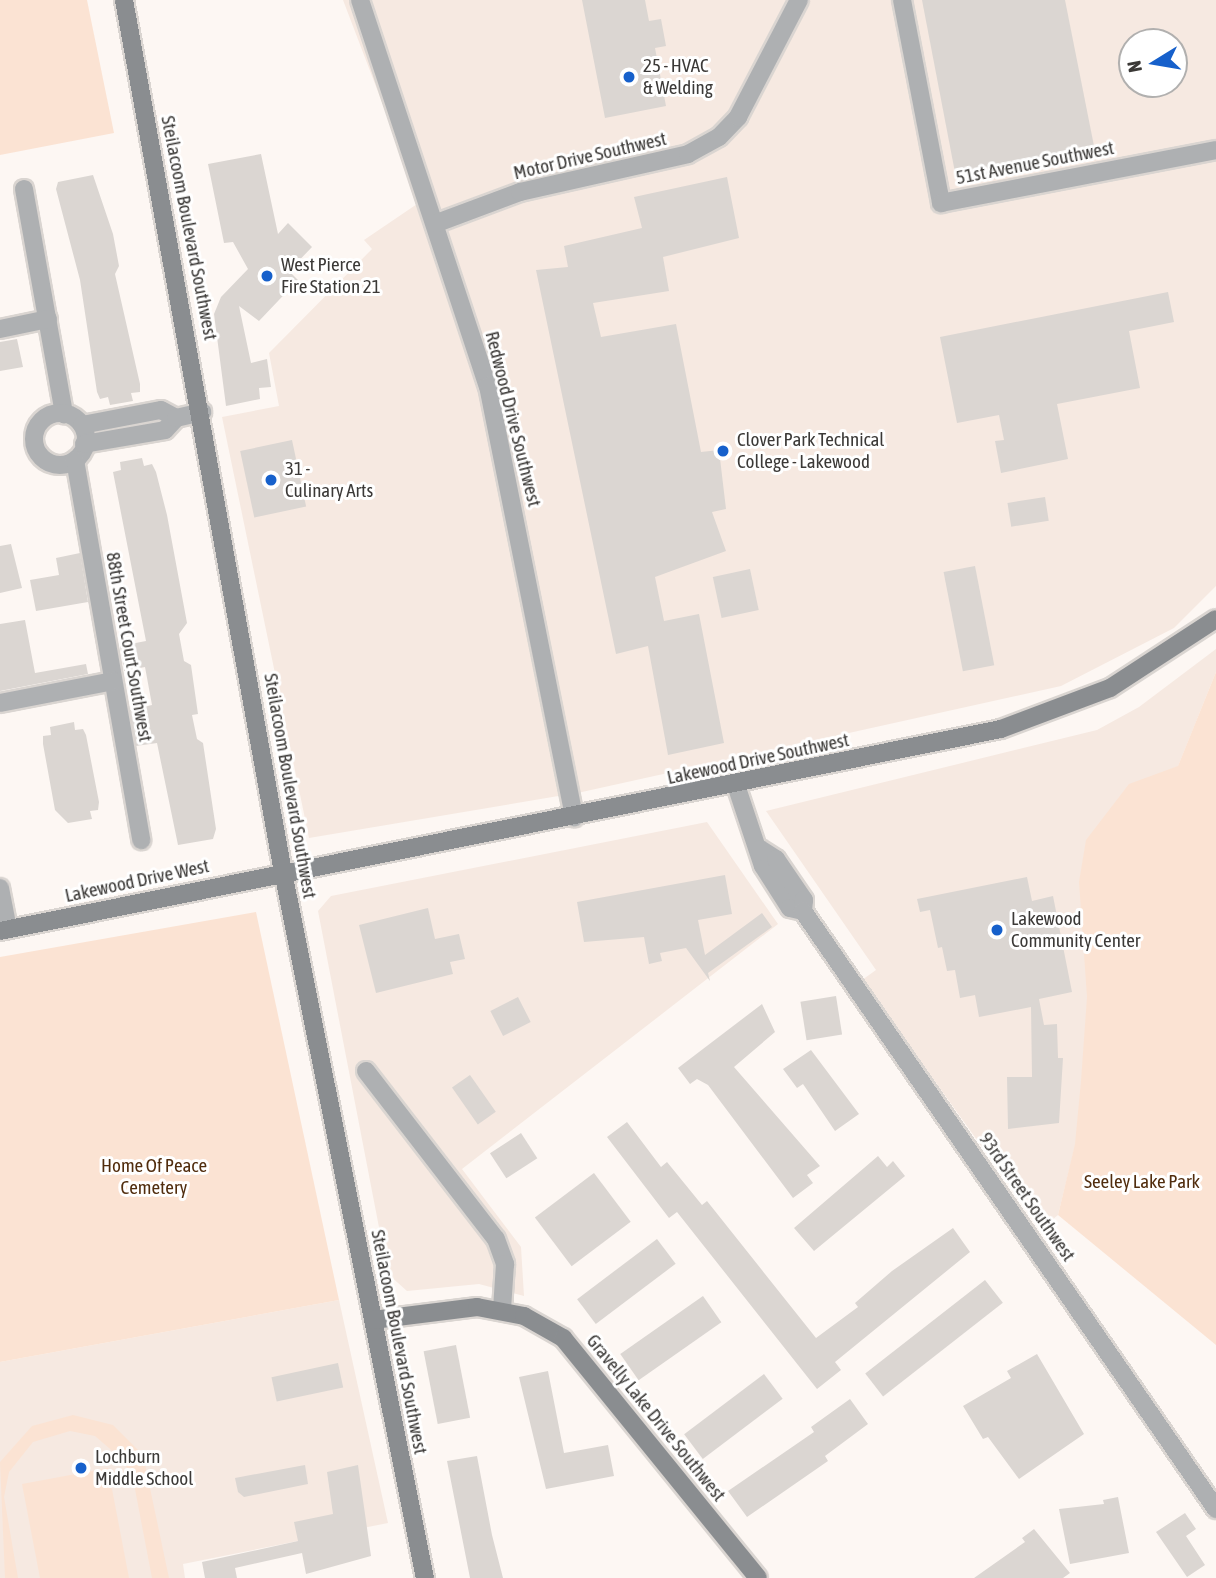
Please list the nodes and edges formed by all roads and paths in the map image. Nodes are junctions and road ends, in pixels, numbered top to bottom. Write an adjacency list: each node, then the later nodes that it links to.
1 (124, 0): 10 (main road, Steilacoom Boulevard Southwest)
2 (360, 0): 7 (street, Redwood Drive Southwest)
3 (799, 0): 7 (street, Motor Drive Southwest)
4 (902, 0): 5 (street, 51st Avenue Southwest)
5 (1216, 150)
6 (24, 189): 8 (street)
7 (437, 223): 20 (street, Redwood Drive Southwest)
8 (47, 319): 9 (street); 11 (street)
9 (0, 328)
10 (202, 412): 12 (street); 22 (main road, Steilacoom Boulevard Southwest)
11 (64, 414): 13 (street); 15 (street)
12 (176, 418): 13 (street); 14 (street)
13 (82, 425): 14 (street)
14 (84, 444): 15 (street)
15 (75, 460): 17 (street, 88th Street Court Southwest)
16 (1216, 619): 19 (main road, Lakewood Drive Southwest)
17 (113, 681): 18 (street); 21 (street, 88th Street Court Southwest)
18 (0, 703)
19 (736, 785): 20 (main road, Lakewood Drive Southwest); 28 (street, 93rd Street Southwest)
20 (574, 818): 22 (main road, Lakewood Drive Southwest)
21 (141, 840)
22 (283, 872): 24 (main road, Lakewood Drive West); 27 (main road, Steilacoom Boulevard Southwest)
23 (0, 888): 24 (street)
24 (4, 930)
25 (366, 1071): 26 (street)
26 (502, 1309): 27 (main road, Gravelly Lake Drive Southwest); 30 (main road, Gravelly Lake Drive Southwest)
27 (373, 1320): 29 (main road, Steilacoom Boulevard Southwest)
28 (1216, 1509)
29 (425, 1578)
30 (758, 1578)

